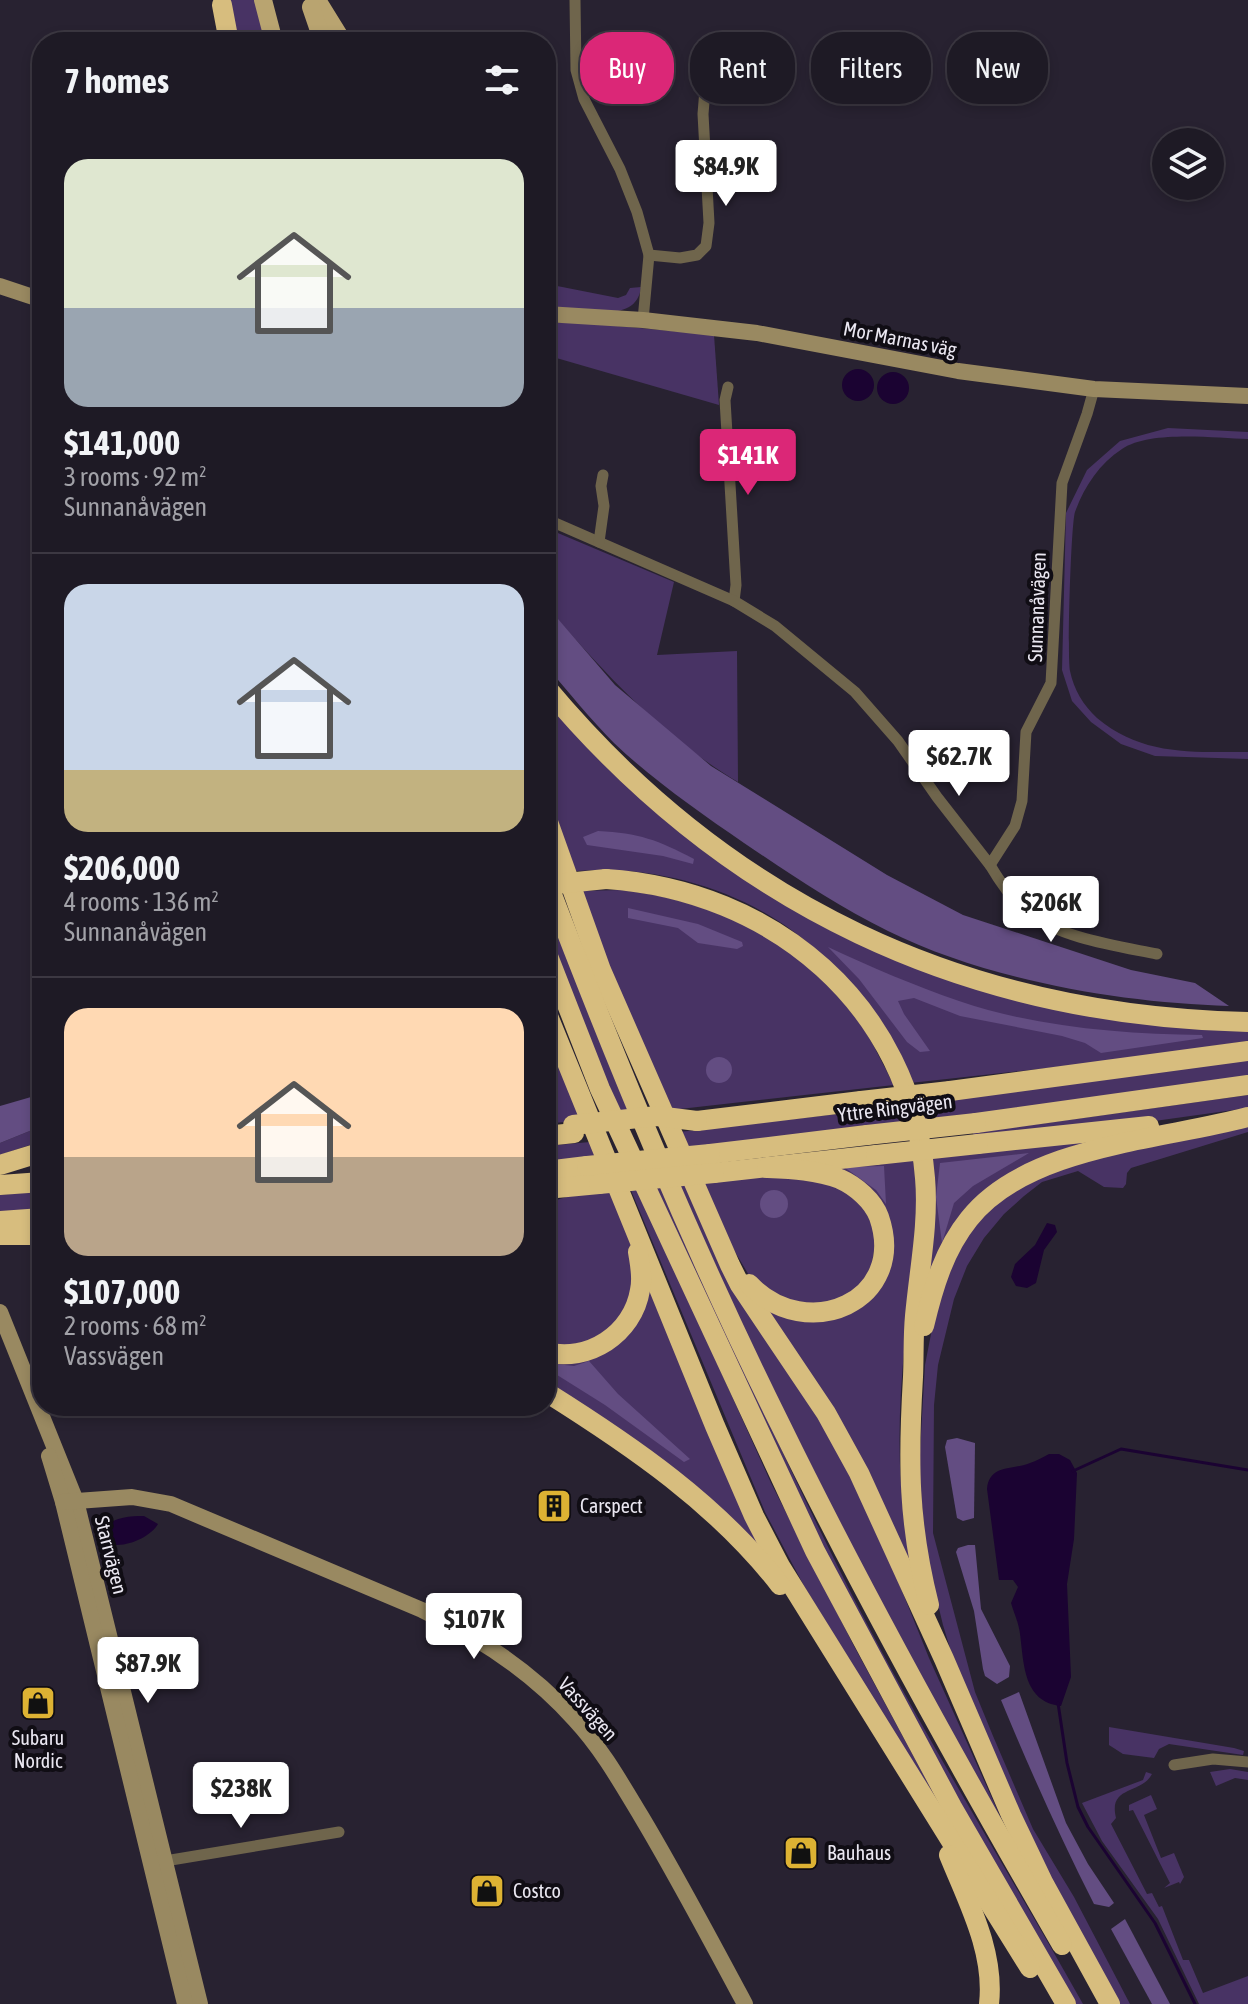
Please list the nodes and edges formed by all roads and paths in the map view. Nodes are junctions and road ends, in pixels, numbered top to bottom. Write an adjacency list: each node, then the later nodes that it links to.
1 (263, 0): 9 (main road)
2 (271, 0): 10 (main road)
3 (308, 0): 11 (main road)
4 (317, 0): 12 (main road)
5 (575, 0): 14 (street)
6 (222, 2): 7 (main road); 8 (highway)
7 (220, 32)
8 (227, 32)
9 (271, 32)
10 (280, 32)
11 (319, 32)
12 (337, 32)
13 (704, 104): 14 (street)
14 (649, 255): 18 (street)
15 (0, 286): 16 (street)
16 (32, 297)
17 (556, 315): 18 (street, Mor Marnas väg)
18 (643, 320): 20 (street, Mor Marnas väg)
19 (728, 387): 25 (street)
20 (1094, 389): 21 (street, Mor Marnas väg); 28 (street, Sunnanåvägen)
21 (1248, 396)
22 (603, 475): 24 (street)
23 (556, 523): 24 (street)
24 (599, 542): 25 (street)
25 (734, 601): 28 (street)
26 (556, 698): 33 (highway)
27 (556, 844): 54 (highway)
28 (990, 865): 31 (street)
29 (556, 882): 60 (highway, bridge)
30 (556, 907): 79 (highway)
31 (1157, 954)
32 (556, 977): 78 (highway)
33 (1248, 1022)
34 (556, 1036): 38 (highway)
35 (556, 1048): 38 (highway)
36 (1248, 1051): 41 (highway, Yttre Ringvägen, bridge)
37 (1248, 1085): 44 (highway, Yttre Ringvägen, bridge)
38 (581, 1099): 48 (highway)
39 (1248, 1115): 46 (highway, bridge); 60 (highway)
40 (556, 1128): 41 (highway)
41 (574, 1129): 42 (highway, Yttre Ringvägen)
42 (556, 1134)
43 (32, 1155): 45 (highway)
44 (712, 1164): 46 (highway); 48 (highway, Yttre Ringvägen, bridge)
45 (0, 1165)
46 (767, 1168): 54 (highway)
47 (556, 1172): 48 (highway, Yttre Ringvägen)
48 (597, 1177): 51 (highway); 52 (highway); 59 (highway); 70 (highway)
49 (32, 1183): 50 (highway)
50 (0, 1185)
51 (556, 1187)
52 (556, 1193)
53 (32, 1221): 55 (highway)
54 (713, 1226): 67 (highway)
55 (3, 1228): 56 (highway)
56 (32, 1233)
57 (0, 1312): 61 (street, Starrvägen)
58 (0, 1328): 63 (street, Starrvägen)
59 (556, 1354)
60 (913, 1373): 67 (highway)
61 (32, 1399)
62 (556, 1399): 70 (highway)
63 (32, 1412)
64 (34, 1416): 66 (street, Starrvägen)
65 (38, 1416): 66 (street, Starrvägen)
66 (70, 1502): 72 (street, Starrvägen); 76 (street, Vassvägen)
67 (944, 1659): 80 (highway)
68 (1248, 1762): 69 (street)
69 (1174, 1765)
70 (925, 1799): 73 (highway); 77 (highway)
71 (339, 1832): 72 (street)
72 (158, 1862): 74 (street, Starrvägen); 75 (street, Starrvägen)
73 (991, 1999)
74 (185, 2004)
75 (200, 2004)
76 (745, 2004)
77 (1052, 2004)
78 (1066, 2004)
79 (1096, 2004)
80 (1110, 2004)

